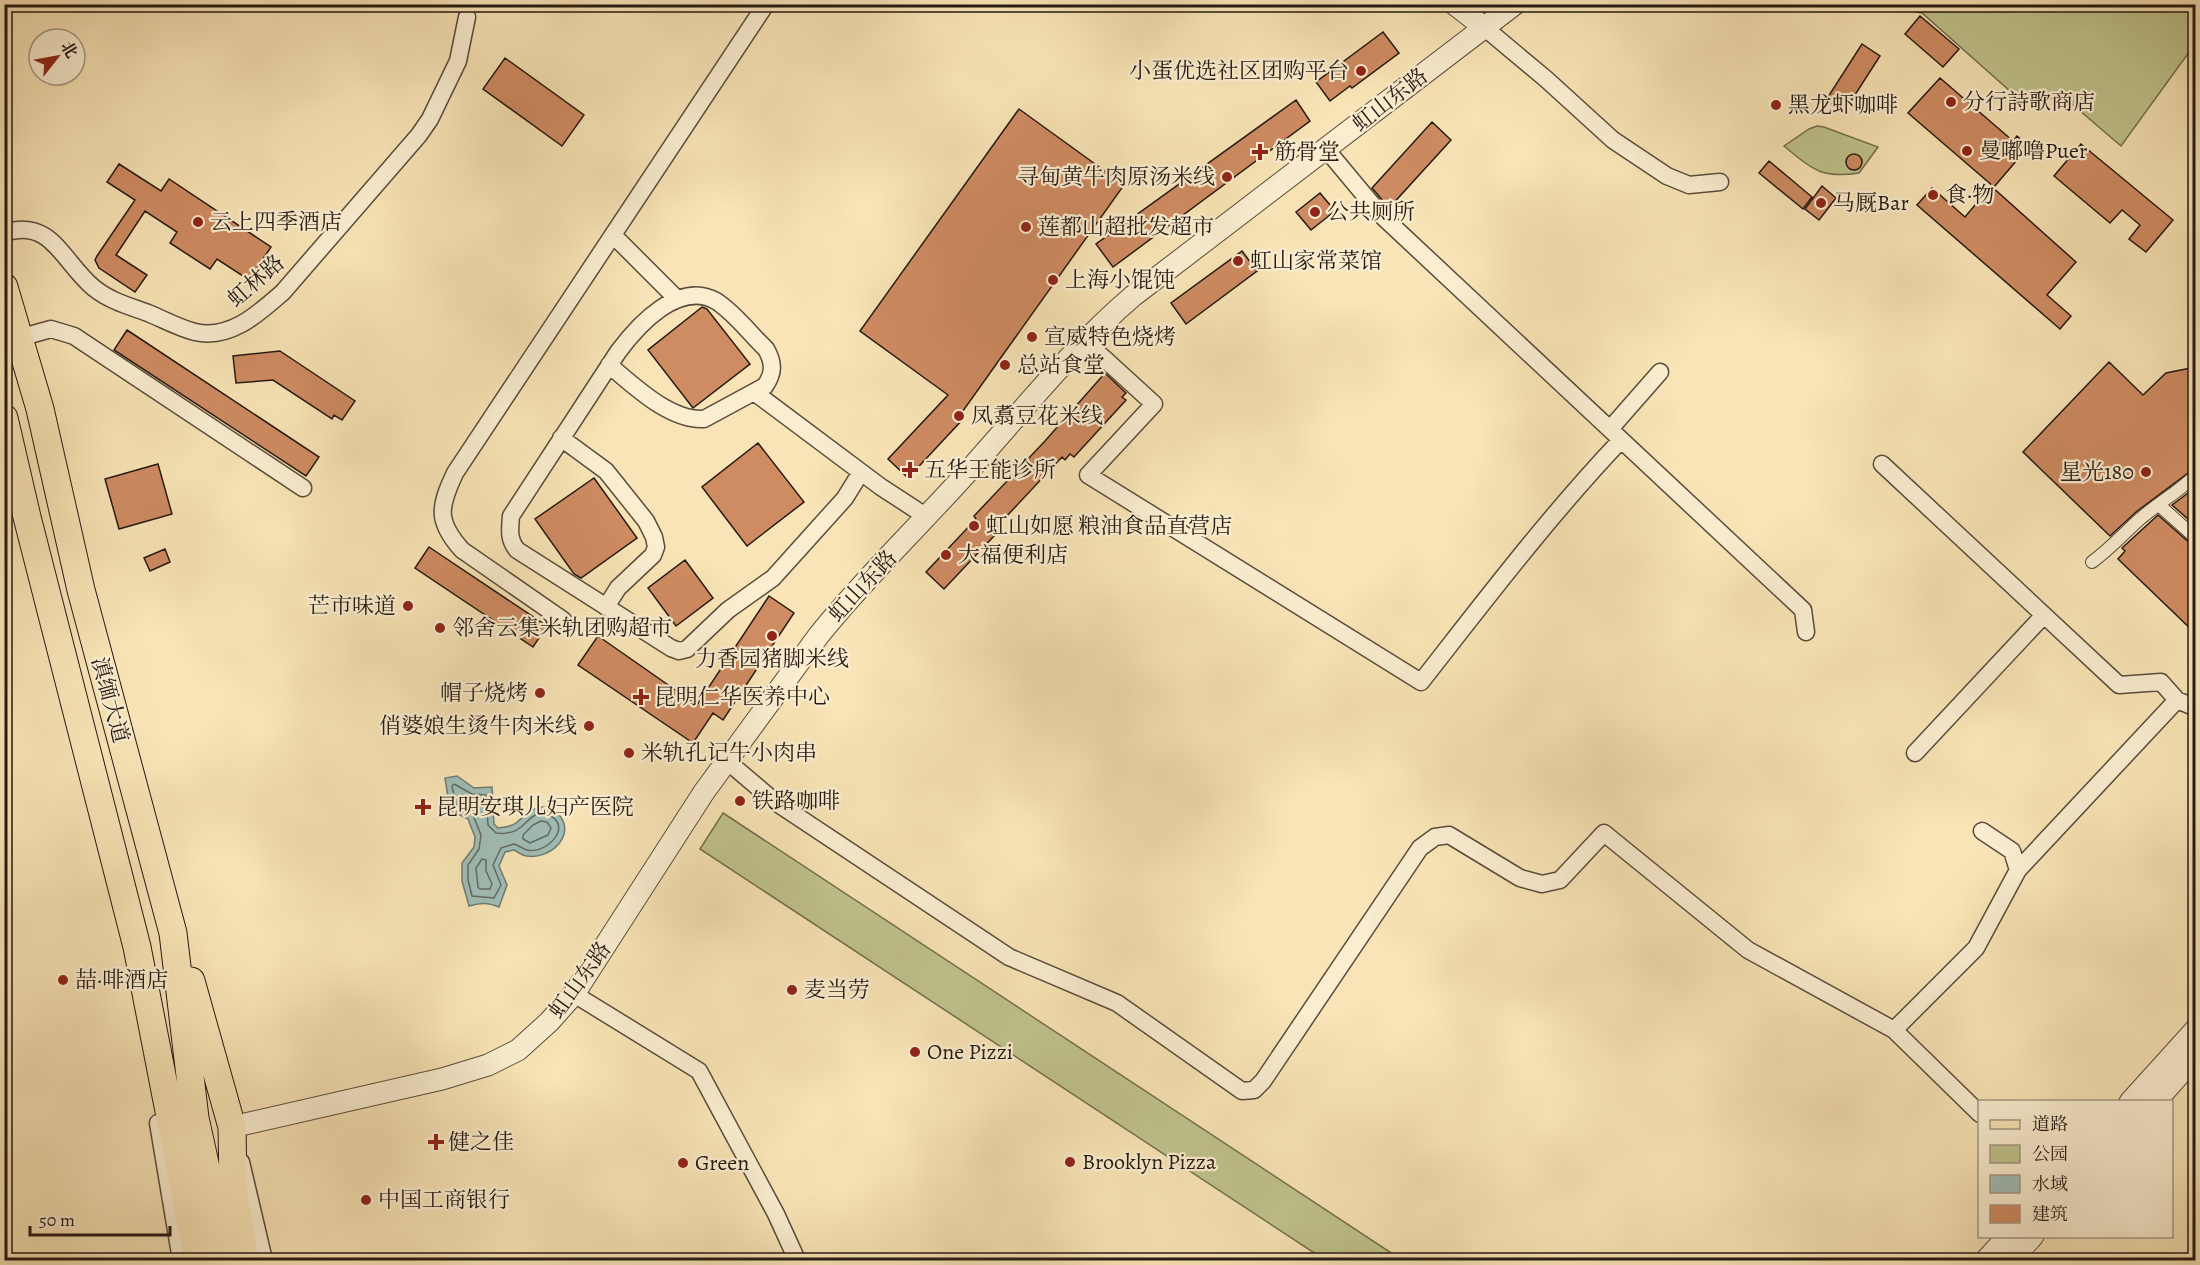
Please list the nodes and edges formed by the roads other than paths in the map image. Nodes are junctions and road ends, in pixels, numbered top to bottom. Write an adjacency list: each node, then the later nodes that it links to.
1 (766, 4): 9 (street)
2 (1454, 4): 5 (street)
3 (1515, 4): 5 (street, 虹山东路)
4 (467, 17): 8 (street, 虹林路)
5 (1485, 28): 6 (street, 虹山东路); 7 (street)
6 (1326, 149): 14 (street, 虹山东路); 19 (street)
7 (1720, 182)
8 (4, 233)
9 (614, 236): 12 (street); 33 (street)
10 (4, 268): 13 (main road)
11 (4, 286): 13 (main road, 滇缅大道)
12 (676, 298): 15 (street); 17 (street)
13 (19, 333): 21 (main road, 滇缅大道); 26 (street)
14 (1085, 341): 19 (street); 28 (street, 虹山东路)
15 (609, 365): 17 (street); 20 (street)
16 (1660, 372): 19 (street)
17 (754, 392): 24 (street)
18 (4, 418): 22 (main road, 滇缅大道)
19 (1616, 435): 34 (street)
20 (561, 438): 31 (street); 31 (street)
21 (49, 452): 22 (main road); 41 (main road, 滇缅大道)
22 (14, 460): 42 (main road, 滇缅大道)
23 (1882, 464): 32 (street)
24 (861, 472): 28 (street); 31 (street)
25 (2196, 475): 27 (street)
26 (303, 488)
27 (2159, 505): 29 (street); 30 (street)
28 (927, 517): 38 (street, 虹山东路)
29 (2196, 538)
30 (2092, 562)
31 (606, 607)
32 (2044, 615): 35 (street); 37 (street)
33 (563, 620)
34 (1806, 632)
35 (2177, 700): 36 (street); 40 (street)
36 (2196, 708)
37 (1915, 753)
38 (727, 761): 43 (street, 虹山东路); 45 (street)
39 (1982, 831): 40 (street)
40 (2018, 870): 45 (street)
41 (173, 933): 50 (main road, 滇缅大道); 51 (main road)
42 (137, 947): 50 (main road, 滇缅大道); 54 (main road, 滇缅大道)
43 (574, 994): 51 (street, 虹山东路); 57 (street)
44 (2196, 1029): 47 (street)
45 (1894, 1030): 49 (street)
46 (2196, 1056): 48 (street)
47 (2131, 1100)
48 (2155, 1100)
49 (1978, 1112)
50 (195, 1118): 54 (main road, 滇缅大道)
51 (232, 1127): 55 (main road); 56 (street)
52 (2006, 1238): 58 (street)
53 (2031, 1238): 59 (street)
54 (199, 1258)
55 (245, 1260)
56 (264, 1260)
57 (797, 1260)
58 (1986, 1260)
59 (2011, 1260)

